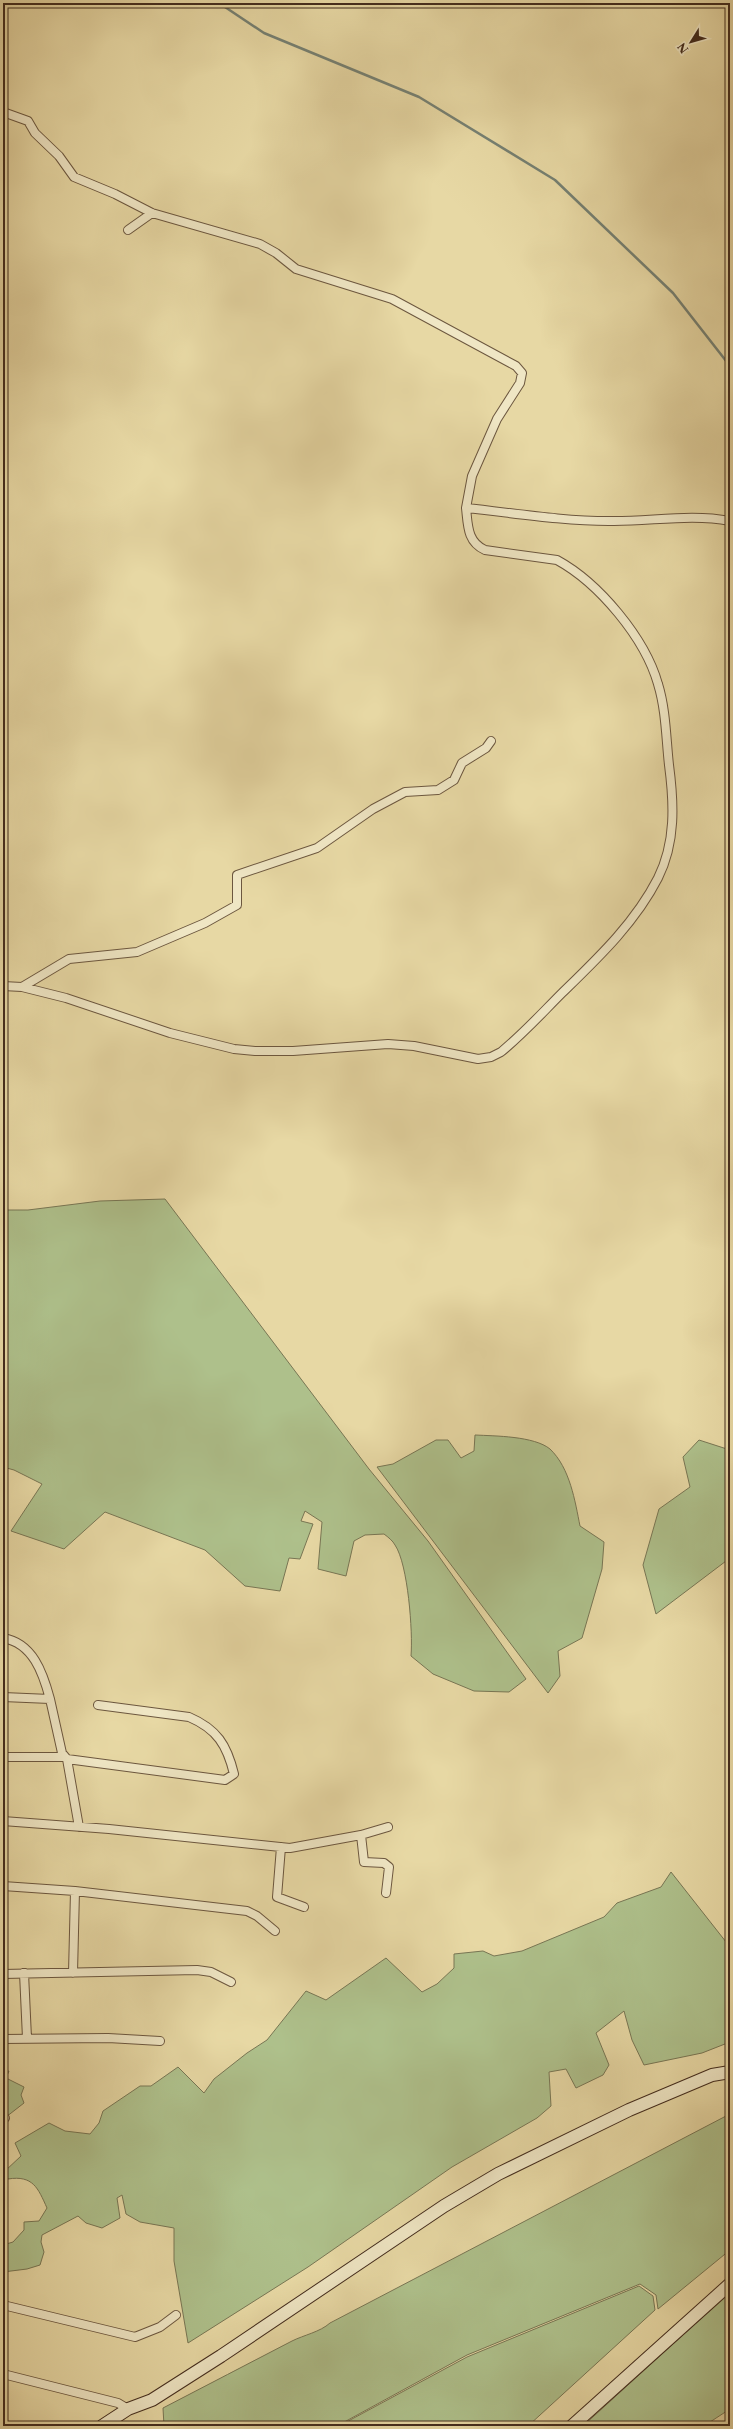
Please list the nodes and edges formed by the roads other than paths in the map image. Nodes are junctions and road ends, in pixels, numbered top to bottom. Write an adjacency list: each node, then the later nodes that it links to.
1 (3, 112): 2 (street)
2 (152, 213): 3 (street); 4 (street)
3 (128, 230)
4 (466, 508): 5 (street); 8 (street)
5 (730, 521)
6 (491, 741): 8 (street)
7 (3, 986): 8 (street)
8 (22, 987)
9 (3, 1637): 11 (street)
10 (3, 1697): 11 (street)
11 (50, 1699): 14 (street)
12 (98, 1705): 14 (street)
13 (3, 1757): 14 (street)
14 (66, 1758): 16 (street)
15 (3, 1821): 16 (street)
16 (79, 1827): 19 (street)
17 (388, 1827): 18 (street)
18 (361, 1835): 19 (street); 22 (street)
19 (281, 1847): 23 (street)
20 (3, 1886): 21 (street)
21 (75, 1891): 24 (street); 26 (street)
22 (386, 1893)
23 (304, 1907)
24 (275, 1931)
25 (24, 1973): 26 (street); 27 (street); 29 (street)
26 (72, 1973): 28 (street)
27 (3, 1974)
28 (232, 1982)
29 (27, 2038): 30 (street); 31 (street)
30 (3, 2039)
31 (160, 2041)
32 (730, 2072): 37 (main road)
33 (730, 2284): 39 (main road)
34 (3, 2305): 35 (street)
35 (176, 2315)
36 (3, 2374): 37 (street)
37 (128, 2409): 38 (main road)
38 (102, 2426)
39 (572, 2426)

